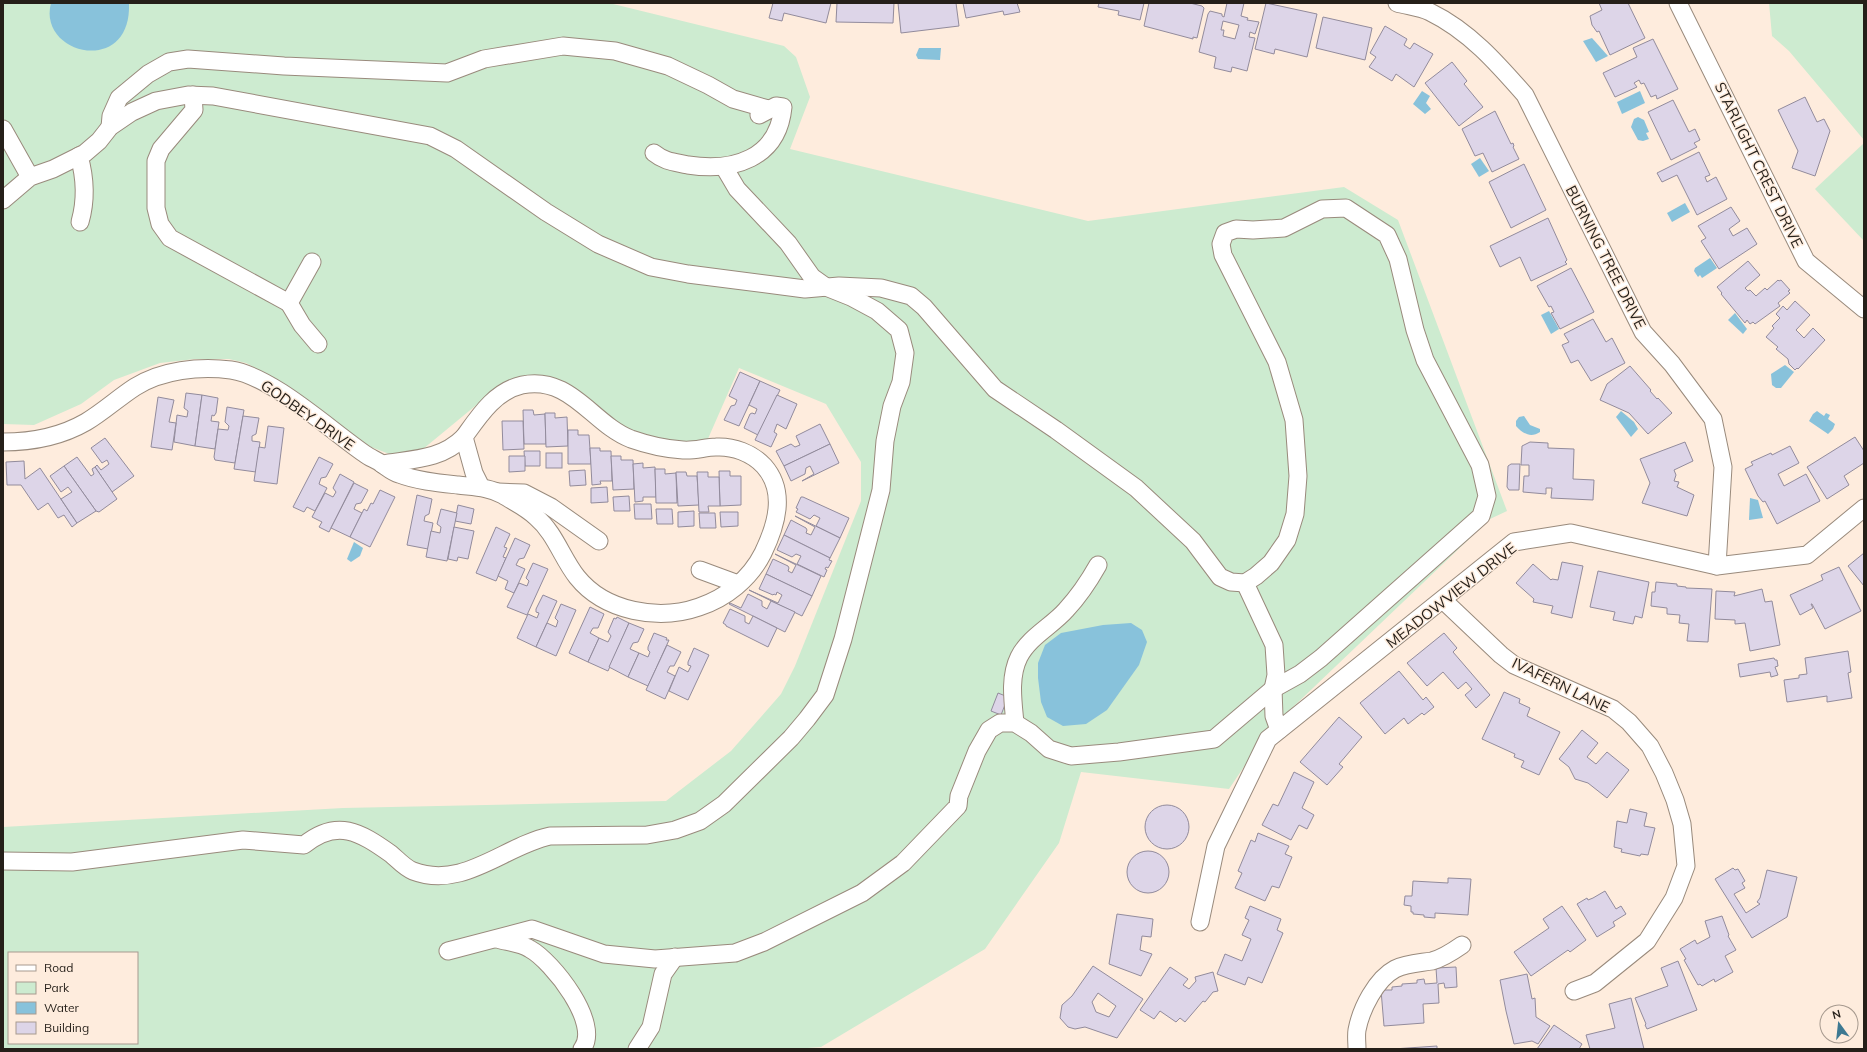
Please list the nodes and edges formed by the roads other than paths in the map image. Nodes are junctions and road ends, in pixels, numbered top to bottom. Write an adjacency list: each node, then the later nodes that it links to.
1 (1397, 3): 25 (street, BURNING TREE DRIVE)
2 (1678, 3): 15 (street, STARLIGHT CREST DRIVE)
3 (193, 95): 4 (street); 13 (street); 14 (street)
4 (110, 127): 7 (street); 8 (street)
5 (3, 129): 9 (street)
6 (654, 153): 8 (street)
7 (79, 156): 9 (street); 11 (street)
8 (724, 167): 13 (street)
9 (30, 177): 10 (street)
10 (3, 200)
11 (80, 222)
12 (312, 262): 14 (street)
13 (826, 288): 27 (street); 33 (street)
14 (289, 303): 16 (street)
15 (1864, 309)
16 (318, 344)
17 (464, 437): 19 (street, GODBEY DRIVE); 20 (street); 28 (street, GODBEY DRIVE)
18 (3, 442): 19 (street, GODBEY DRIVE)
19 (382, 464): 20 (street, GODBEY DRIVE)
20 (481, 487): 21 (street, GODBEY DRIVE)
21 (498, 492): 23 (street); 28 (street, GODBEY DRIVE)
22 (1864, 508): 25 (street, MEADOWVIEW DRIVE)
23 (599, 541)
24 (1098, 565): 31 (street)
25 (1718, 566): 29 (street, MEADOWVIEW DRIVE)
26 (700, 570): 28 (street)
27 (1245, 583): 30 (street); 30 (street)
28 (738, 584)
29 (1442, 600): 32 (street, MEADOWVIEW DRIVE); 39 (street, IVAFERN LANE)
30 (1273, 689): 31 (street); 32 (street)
31 (1015, 723): 38 (street)
32 (1279, 730): 34 (street, MEADOWVIEW DRIVE)
33 (3, 861)
34 (1200, 922)
35 (496, 939): 37 (street); 38 (street); 40 (street)
36 (1462, 945): 42 (street)
37 (448, 951)
38 (675, 957): 41 (street)
39 (1574, 991)
40 (582, 1049)
41 (637, 1049)
42 (1357, 1049)

